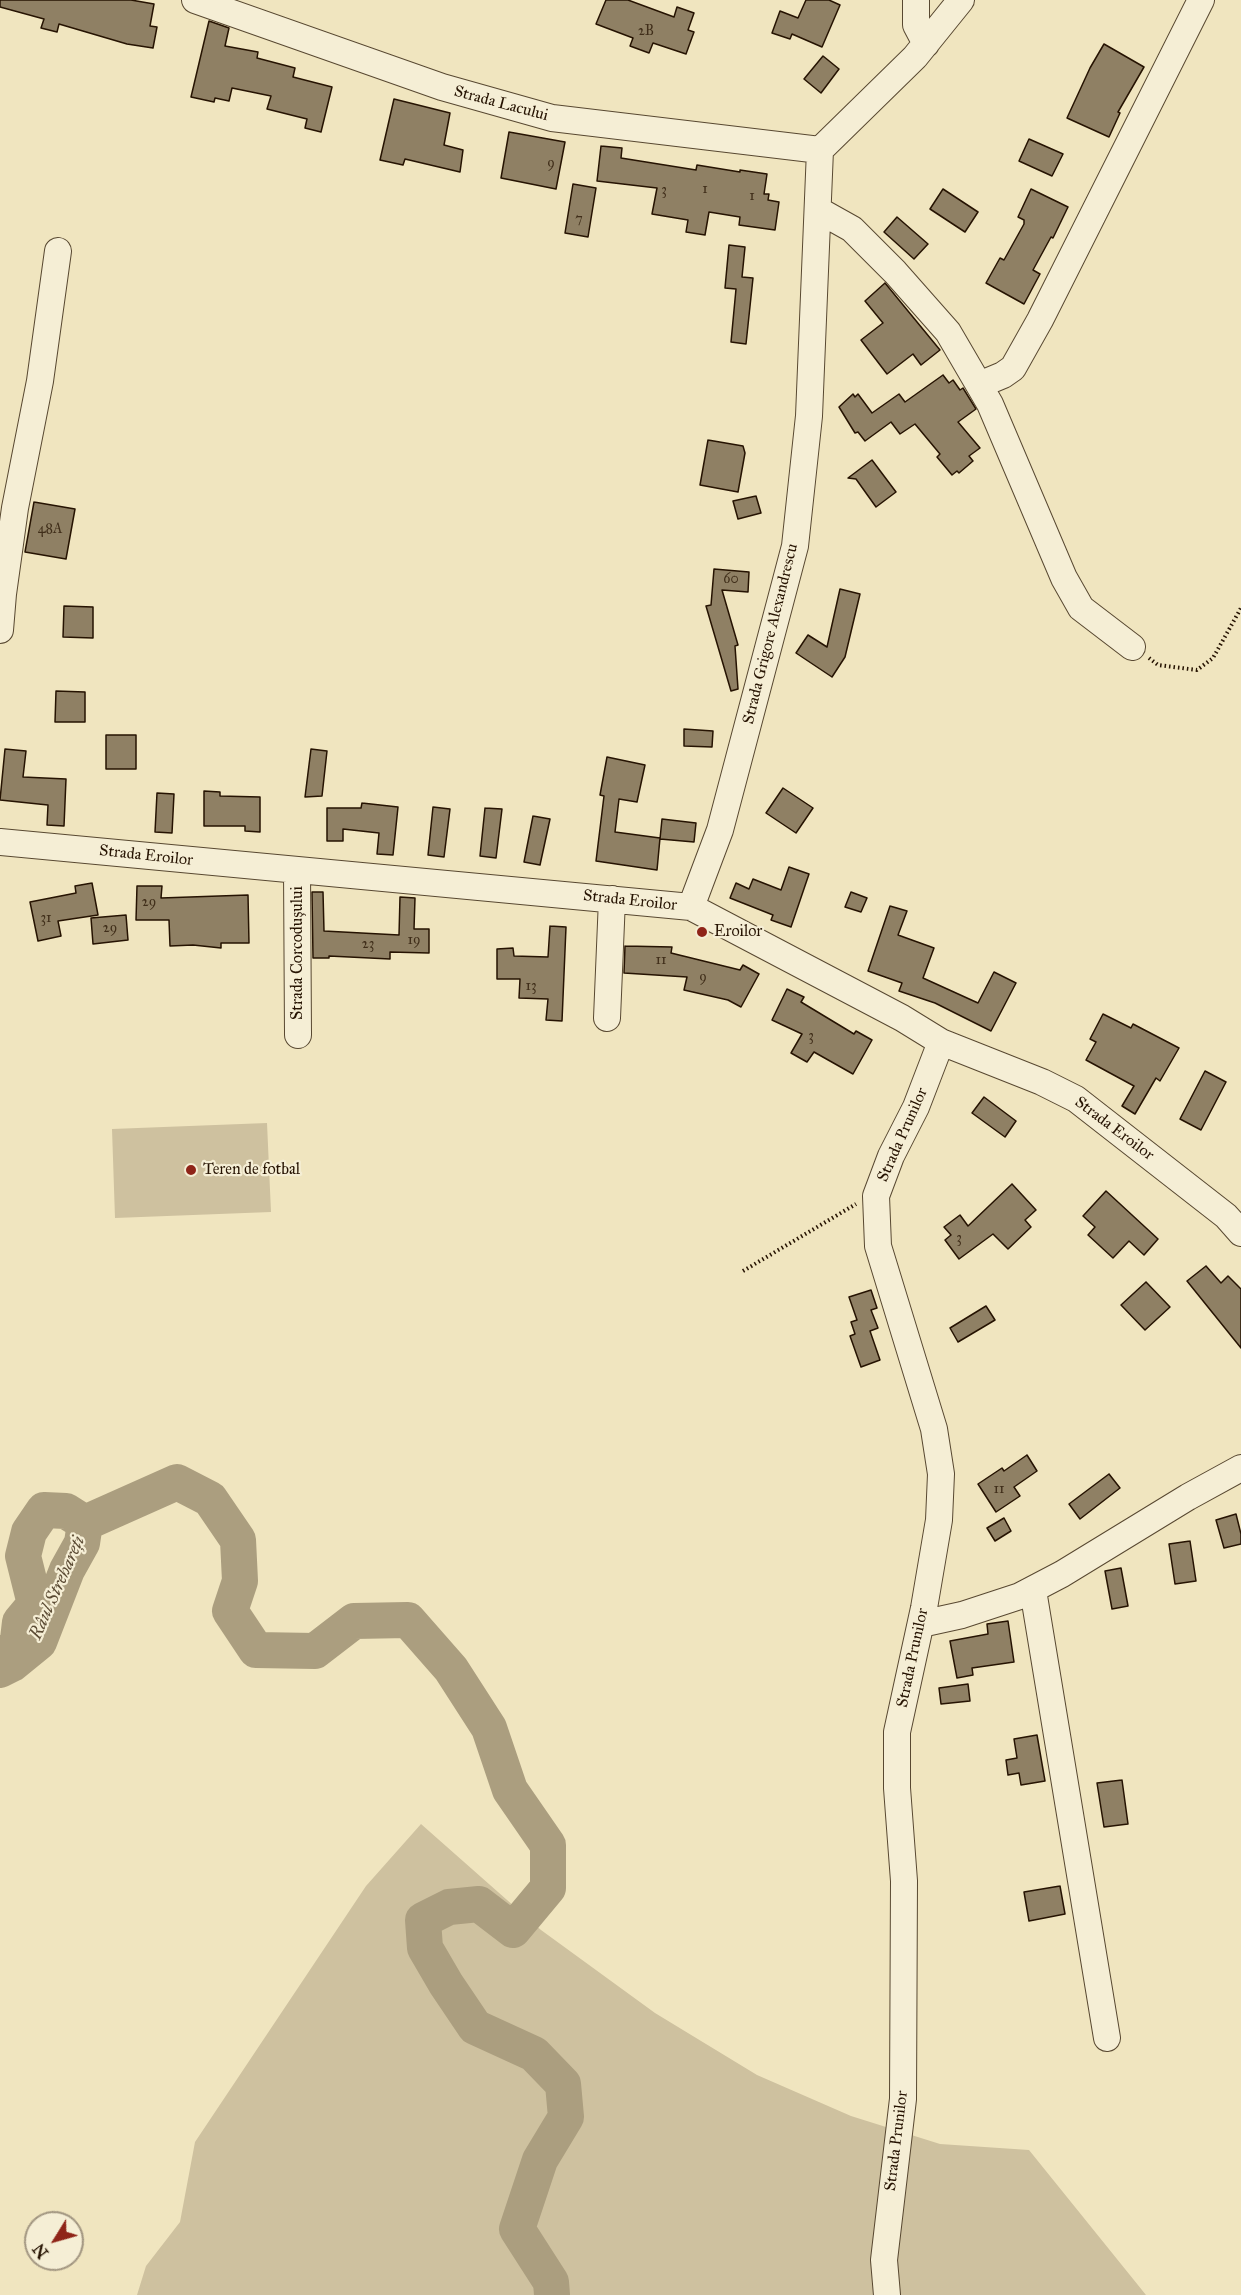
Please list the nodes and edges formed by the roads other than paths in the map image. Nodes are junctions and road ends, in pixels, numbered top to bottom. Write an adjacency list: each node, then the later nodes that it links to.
1 (195, 0): 6 (street, Strada Lacului)
2 (916, 0): 5 (street)
3 (961, 0): 5 (street)
4 (1201, 0): 9 (street)
5 (926, 44): 6 (street)
6 (820, 150): 7 (street, Strada Grigore Alexandrescu)
7 (818, 210): 9 (street); 15 (street, Strada Grigore Alexandrescu)
8 (58, 251): 10 (street)
9 (979, 385): 11 (street)
10 (0, 630)
11 (1132, 647)
12 (0, 842): 13 (street, Strada Eroilor)
13 (297, 870): 14 (street, Strada Eroilor); 17 (street, Strada Corcodușului)
14 (612, 899): 15 (street, Strada Eroilor); 16 (street)
15 (691, 907): 18 (street, Strada Eroilor)
16 (607, 1018)
17 (298, 1035)
18 (941, 1042): 19 (street, Strada Eroilor); 22 (street, Strada Prunilor)
19 (1241, 1233)
20 (1241, 1468): 21 (street)
21 (1033, 1590): 22 (street); 23 (street)
22 (921, 1624): 24 (street, Strada Prunilor)
23 (1107, 2038)
24 (887, 2295)

